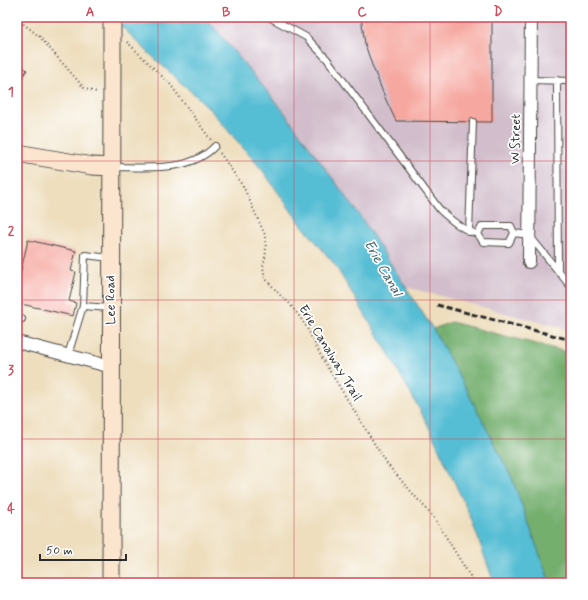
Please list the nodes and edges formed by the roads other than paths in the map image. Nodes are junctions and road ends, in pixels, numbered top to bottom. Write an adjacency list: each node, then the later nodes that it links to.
1 (112, 17): 10 (street, Lee Road, bridge)
2 (269, 17): 11 (lane)
3 (531, 17): 4 (street, W Street)
4 (531, 80): 5 (lane); 14 (street, W Street)
5 (557, 80): 6 (lane); 17 (lane)
6 (571, 81)
7 (472, 122): 11 (lane)
8 (215, 146): 10 (lane)
9 (17, 153): 10 (street)
10 (112, 167): 15 (street, Lee Road)
11 (469, 232): 13 (lane)
12 (514, 233): 13 (lane); 13 (lane); 14 (lane)
13 (478, 234)
14 (529, 235): 16 (street, W Street); 17 (lane)
15 (111, 258): 19 (lane); 20 (street, Lee Road)
16 (529, 262)
17 (558, 271): 18 (lane)
18 (571, 287)
19 (83, 306): 20 (lane); 22 (lane)
20 (112, 308): 23 (street, Lee Road)
21 (17, 342): 22 (street)
22 (68, 356): 23 (street)
23 (112, 367): 24 (street, Lee Road)
24 (111, 583)

